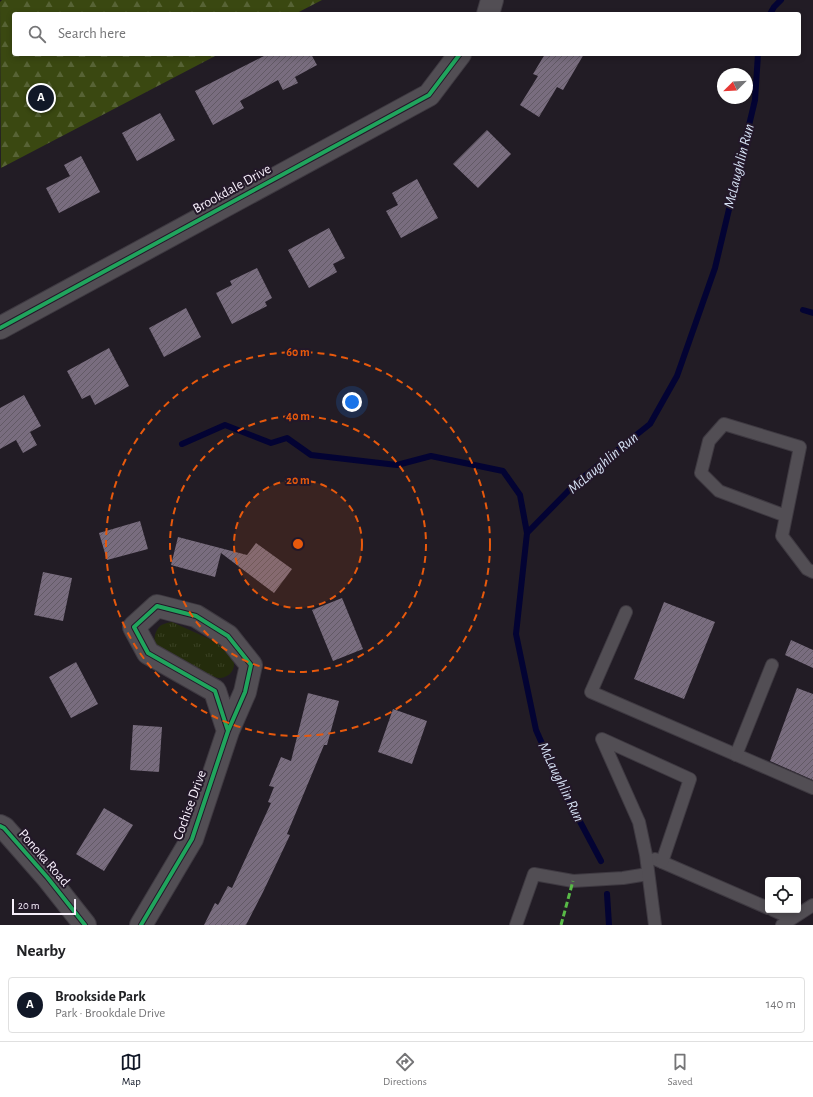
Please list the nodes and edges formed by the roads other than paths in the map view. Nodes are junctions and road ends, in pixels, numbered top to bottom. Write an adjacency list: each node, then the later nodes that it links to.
1 (492, 0): 2 (street)
2 (489, 12)
3 (458, 56): 4 (street, Brookdale Drive)
4 (0, 328)
5 (786, 516): 5 (lane); 6 (lane)
6 (813, 572)
7 (626, 612): 10 (lane)
8 (772, 665): 10 (lane)
9 (228, 731): 9 (street, Cochise Drive); 21 (street, Cochise Drive)
10 (736, 755): 11 (lane)
11 (813, 788)
12 (0, 826): 20 (street, Ponoka Road)
13 (646, 855): 14 (lane); 14 (lane); 15 (lane)
14 (662, 862): 17 (lane)
15 (648, 874): 22 (lane); 23 (lane)
16 (813, 905): 19 (lane)
17 (765, 907)
18 (776, 913): 19 (lane)
19 (787, 922)
20 (85, 925)
21 (141, 925)
22 (516, 925)
23 (655, 925)

